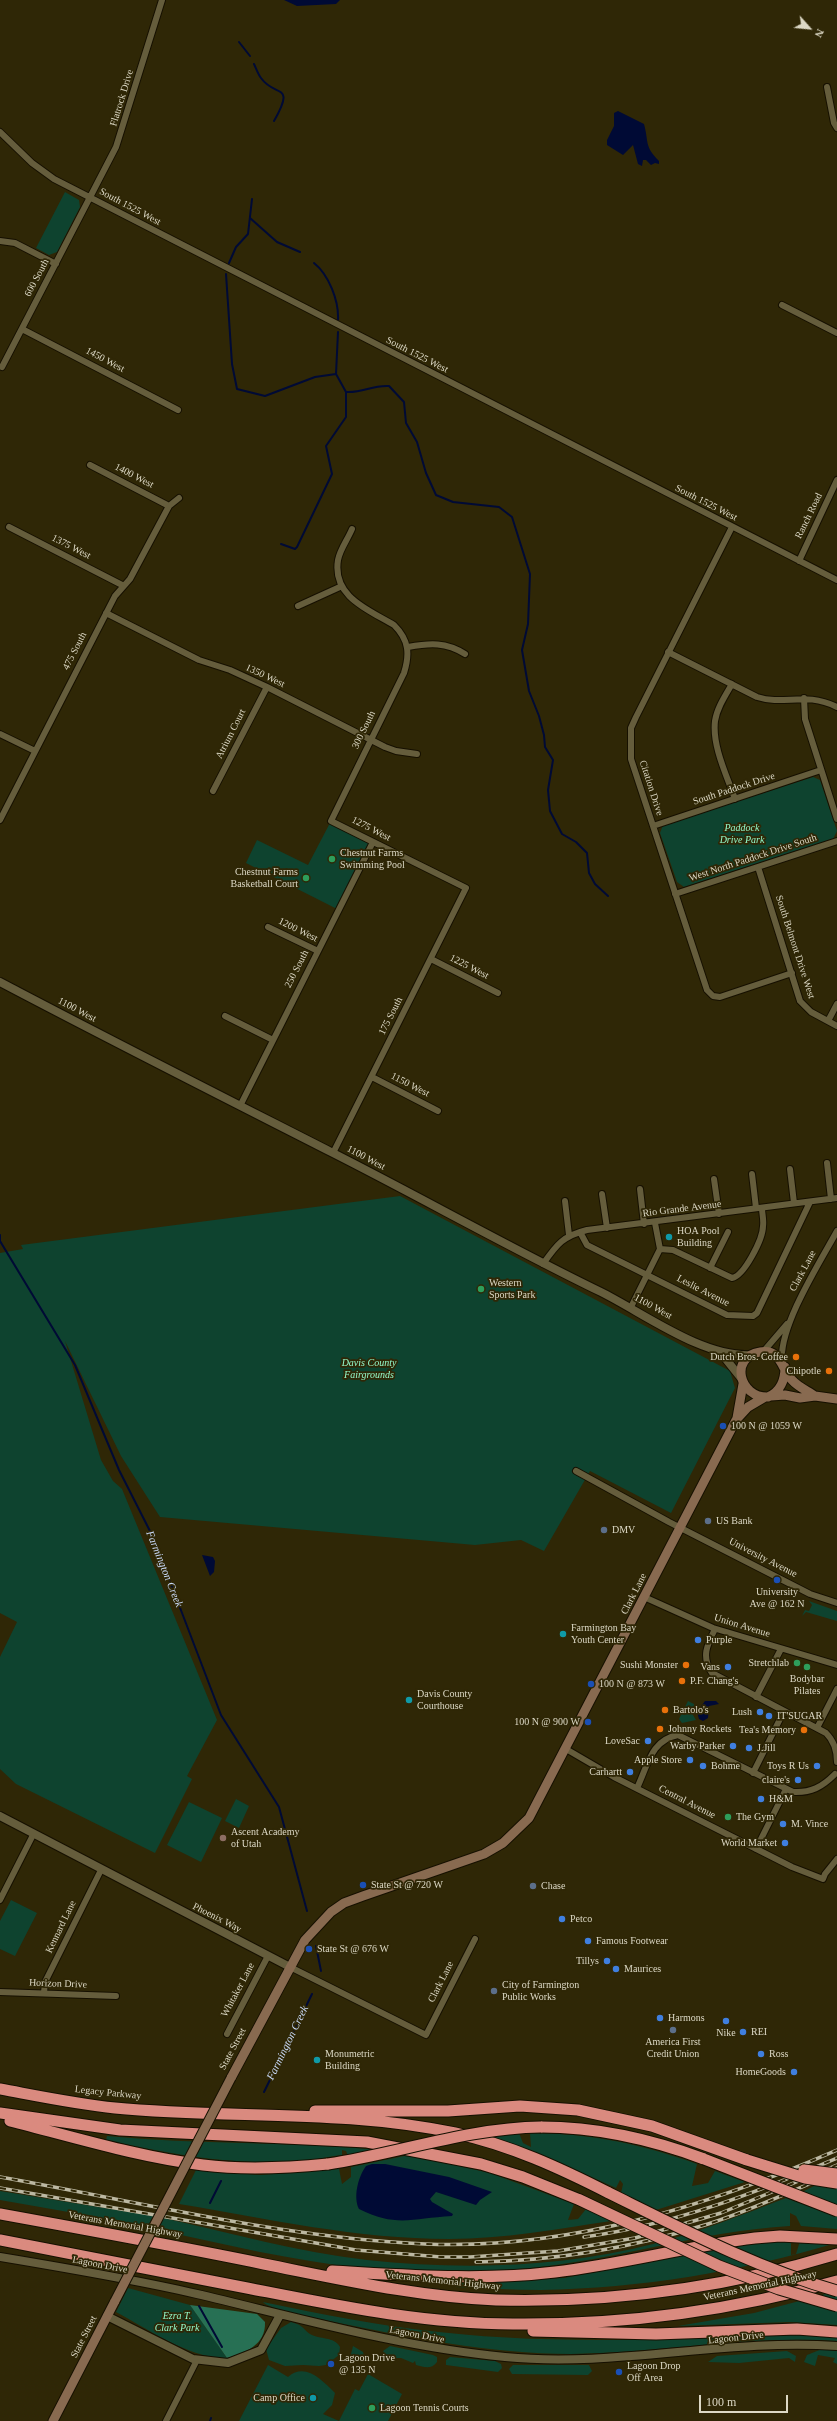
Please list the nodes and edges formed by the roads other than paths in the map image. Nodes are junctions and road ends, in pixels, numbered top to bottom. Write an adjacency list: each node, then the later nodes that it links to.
1 (162, 0): 5 (street, Flatrock Drive)
2 (827, 87): 3 (street)
3 (837, 128)
4 (0, 132): 5 (street, South 1525 West)
5 (90, 198): 7 (street, 600 South); 18 (street, South 1525 West)
6 (0, 241): 7 (street)
7 (56, 264): 9 (street, 600 South)
8 (782, 304): 10 (street)
9 (22, 329): 11 (street, 600 South); 12 (street, 1450 West)
10 (837, 333)
11 (2, 367)
12 (178, 410)
13 (90, 465): 16 (street, 1400 West)
14 (837, 480): 20 (street, Ranch Road)
15 (179, 498): 16 (street, 475 South)
16 (169, 506): 22 (street, 475 South)
17 (9, 527): 22 (street, 1375 West)
18 (732, 527): 20 (street, South 1525 West); 27 (street, Citation Drive)
19 (352, 529): 23 (street)
20 (799, 561): 21 (street, South 1525 West)
21 (837, 580)
22 (124, 586): 25 (street, 475 South)
23 (342, 586): 24 (street); 26 (street)
24 (298, 606)
25 (106, 613): 30 (street, 1350 West); 35 (street, 475 South)
26 (408, 647): 28 (street); 34 (street, 300 South)
27 (668, 652): 29 (street); 43 (street, Citation Drive)
28 (465, 654)
29 (732, 684): 31 (street); 39 (street)
30 (267, 687): 34 (street, 1350 West); 38 (street, Atrium Court)
31 (804, 698): 32 (street); 37 (street)
32 (837, 707)
33 (0, 734): 35 (street)
34 (371, 739): 36 (street, 1350 West); 42 (street, 300 South)
35 (35, 752): 41 (street, 475 South)
36 (417, 754)
37 (821, 770): 39 (street, South Paddock Drive); 40 (street)
38 (213, 791)
39 (736, 799): 43 (street, South Paddock Drive)
40 (837, 819)
41 (0, 820)
42 (331, 821): 45 (street, 1275 West)
43 (653, 826): 48 (street, Citation Drive)
44 (837, 841): 46 (street, West North Paddock Drive South)
45 (373, 842): 47 (street, 1275 West); 50 (street, 250 South)
46 (758, 867): 48 (street, West North Paddock Drive South); 52 (street, South Belmont Drive West)
47 (466, 888): 51 (street, 175 South)
48 (675, 894): 52 (street, Citation Drive)
49 (268, 927): 50 (street, 1200 West)
50 (318, 951): 59 (street, 250 South)
51 (431, 959): 54 (street, 1225 West); 60 (street, 175 South)
52 (792, 973): 57 (street, South Belmont Drive West)
53 (0, 982): 61 (street, 1100 West)
54 (498, 993)
55 (837, 1004): 57 (street)
56 (225, 1016): 59 (street)
57 (828, 1021): 58 (street, South Belmont Drive West)
58 (837, 1026)
59 (273, 1040): 61 (street, 250 South)
60 (372, 1076): 62 (street, 1150 West); 63 (street, 175 South)
61 (240, 1106): 63 (street, 1100 West)
62 (438, 1111)
63 (333, 1153): 84 (street, 1100 West)
64 (827, 1163): 70 (street)
65 (790, 1169): 73 (street)
66 (752, 1174): 74 (street)
67 (714, 1179): 75 (street)
68 (640, 1189): 77 (street)
69 (602, 1194): 78 (street)
70 (834, 1198): 72 (street, Rio Grande Avenue)
71 (565, 1201): 82 (street)
72 (810, 1202): 73 (street, Rio Grande Avenue); 86 (street, Leslie Avenue)
73 (794, 1203): 74 (street, Rio Grande Avenue)
74 (759, 1208): 75 (street, Rio Grande Avenue); 85 (street)
75 (719, 1214): 76 (street, Rio Grande Avenue)
76 (655, 1223): 77 (street, Rio Grande Avenue); 83 (street)
77 (644, 1224): 78 (street, Rio Grande Avenue)
78 (607, 1228): 80 (street, Rio Grande Avenue)
79 (837, 1230): 88 (street, Clark Lane)
80 (580, 1232): 82 (street, Rio Grande Avenue); 86 (street, Leslie Avenue)
81 (728, 1232): 85 (street)
82 (570, 1235): 84 (street, Rio Grande Avenue)
83 (660, 1249): 85 (street); 86 (street)
84 (543, 1264): 87 (street, 1100 West)
85 (710, 1268)
86 (648, 1275): 87 (street)
87 (631, 1307): 90 (street, 1100 West)
88 (790, 1322): 89 (street, Clark Lane); 92 (street, Clark Lane)
89 (763, 1352): 91 (main road); 92 (main road)
90 (721, 1353): 91 (street, 1100 West); 93 (street, 1100 West)
91 (752, 1355): 93 (main road)
92 (783, 1364): 94 (main road); 95 (main road)
93 (742, 1381): 94 (main road); 97 (main road, Clark Lane)
94 (768, 1396): 95 (main road); 97 (main road, Clark Lane)
95 (815, 1396): 96 (main road)
96 (837, 1399)
97 (736, 1420): 99 (main road, Clark Lane)
98 (576, 1471): 99 (street, University Avenue)
99 (680, 1526): 100 (main road, Clark Lane); 101 (street, University Avenue)
100 (644, 1597): 102 (street, Union Avenue); 109 (main road, Clark Lane)
101 (837, 1603)
102 (715, 1629): 103 (street, Union Avenue); 106 (street)
103 (781, 1649): 104 (street, Union Avenue); 106 (street)
104 (837, 1664)
105 (837, 1688): 108 (street)
106 (756, 1697): 107 (street)
107 (784, 1711): 108 (street); 112 (street)
108 (817, 1728): 110 (street)
109 (566, 1749): 114 (street, Central Avenue); 116 (main road, Clark Lane)
110 (837, 1762)
111 (837, 1765): 113 (street)
112 (753, 1773): 114 (street); 115 (street)
113 (836, 1774): 115 (street)
114 (637, 1788): 119 (street, Central Avenue)
115 (786, 1790): 119 (street)
116 (541, 1799): 125 (main road, State Street)
117 (0, 1816): 118 (street, Phoenix Way)
118 (33, 1834): 121 (street, Phoenix Way); 122 (street)
119 (756, 1848): 120 (street, Central Avenue)
120 (837, 1860)
121 (101, 1870): 124 (street, Phoenix Way); 127 (street, Kennard Lane)
122 (0, 1900)
123 (475, 1939): 130 (street, Clark Lane)
124 (268, 1956): 125 (street, Phoenix Way); 129 (street, Whitaker Lane)
125 (290, 1967): 130 (street, Phoenix Way); 149 (main road, State Street, bridge)
126 (0, 1992): 127 (street, Horizon Drive)
127 (44, 1993): 128 (street, Horizon Drive)
128 (116, 1996)
129 (227, 2034)
130 (426, 2035)
131 (0, 2089): 133 (highway, Legacy Parkway)
132 (0, 2113): 147 (highway, bridge)
133 (214, 2113): 135 (highway); 146 (highway, bridge)
134 (0, 2119): 138 (highway, bridge)
135 (747, 2160): 136 (highway, bridge); 137 (highway, bridge)
136 (837, 2174)
137 (837, 2183)
138 (837, 2211)
139 (0, 2214): 144 (highway, Veterans Memorial Highway)
140 (837, 2238): 144 (highway)
141 (0, 2240): 150 (highway, Veterans Memorial Highway)
142 (837, 2254): 144 (highway, Veterans Memorial Highway)
143 (0, 2257): 148 (street, Lagoon Drive)
144 (289, 2269)
145 (837, 2282): 150 (highway, Veterans Memorial Highway)
146 (837, 2291)
147 (837, 2306)
148 (280, 2315): 152 (street, Lagoon Drive); 153 (street)
149 (107, 2316): 153 (street); 154 (main road, State Street)
150 (447, 2321): 151 (highway)
151 (837, 2332)
152 (837, 2346)
153 (197, 2360): 155 (street)
154 (53, 2421)
155 (166, 2421)

